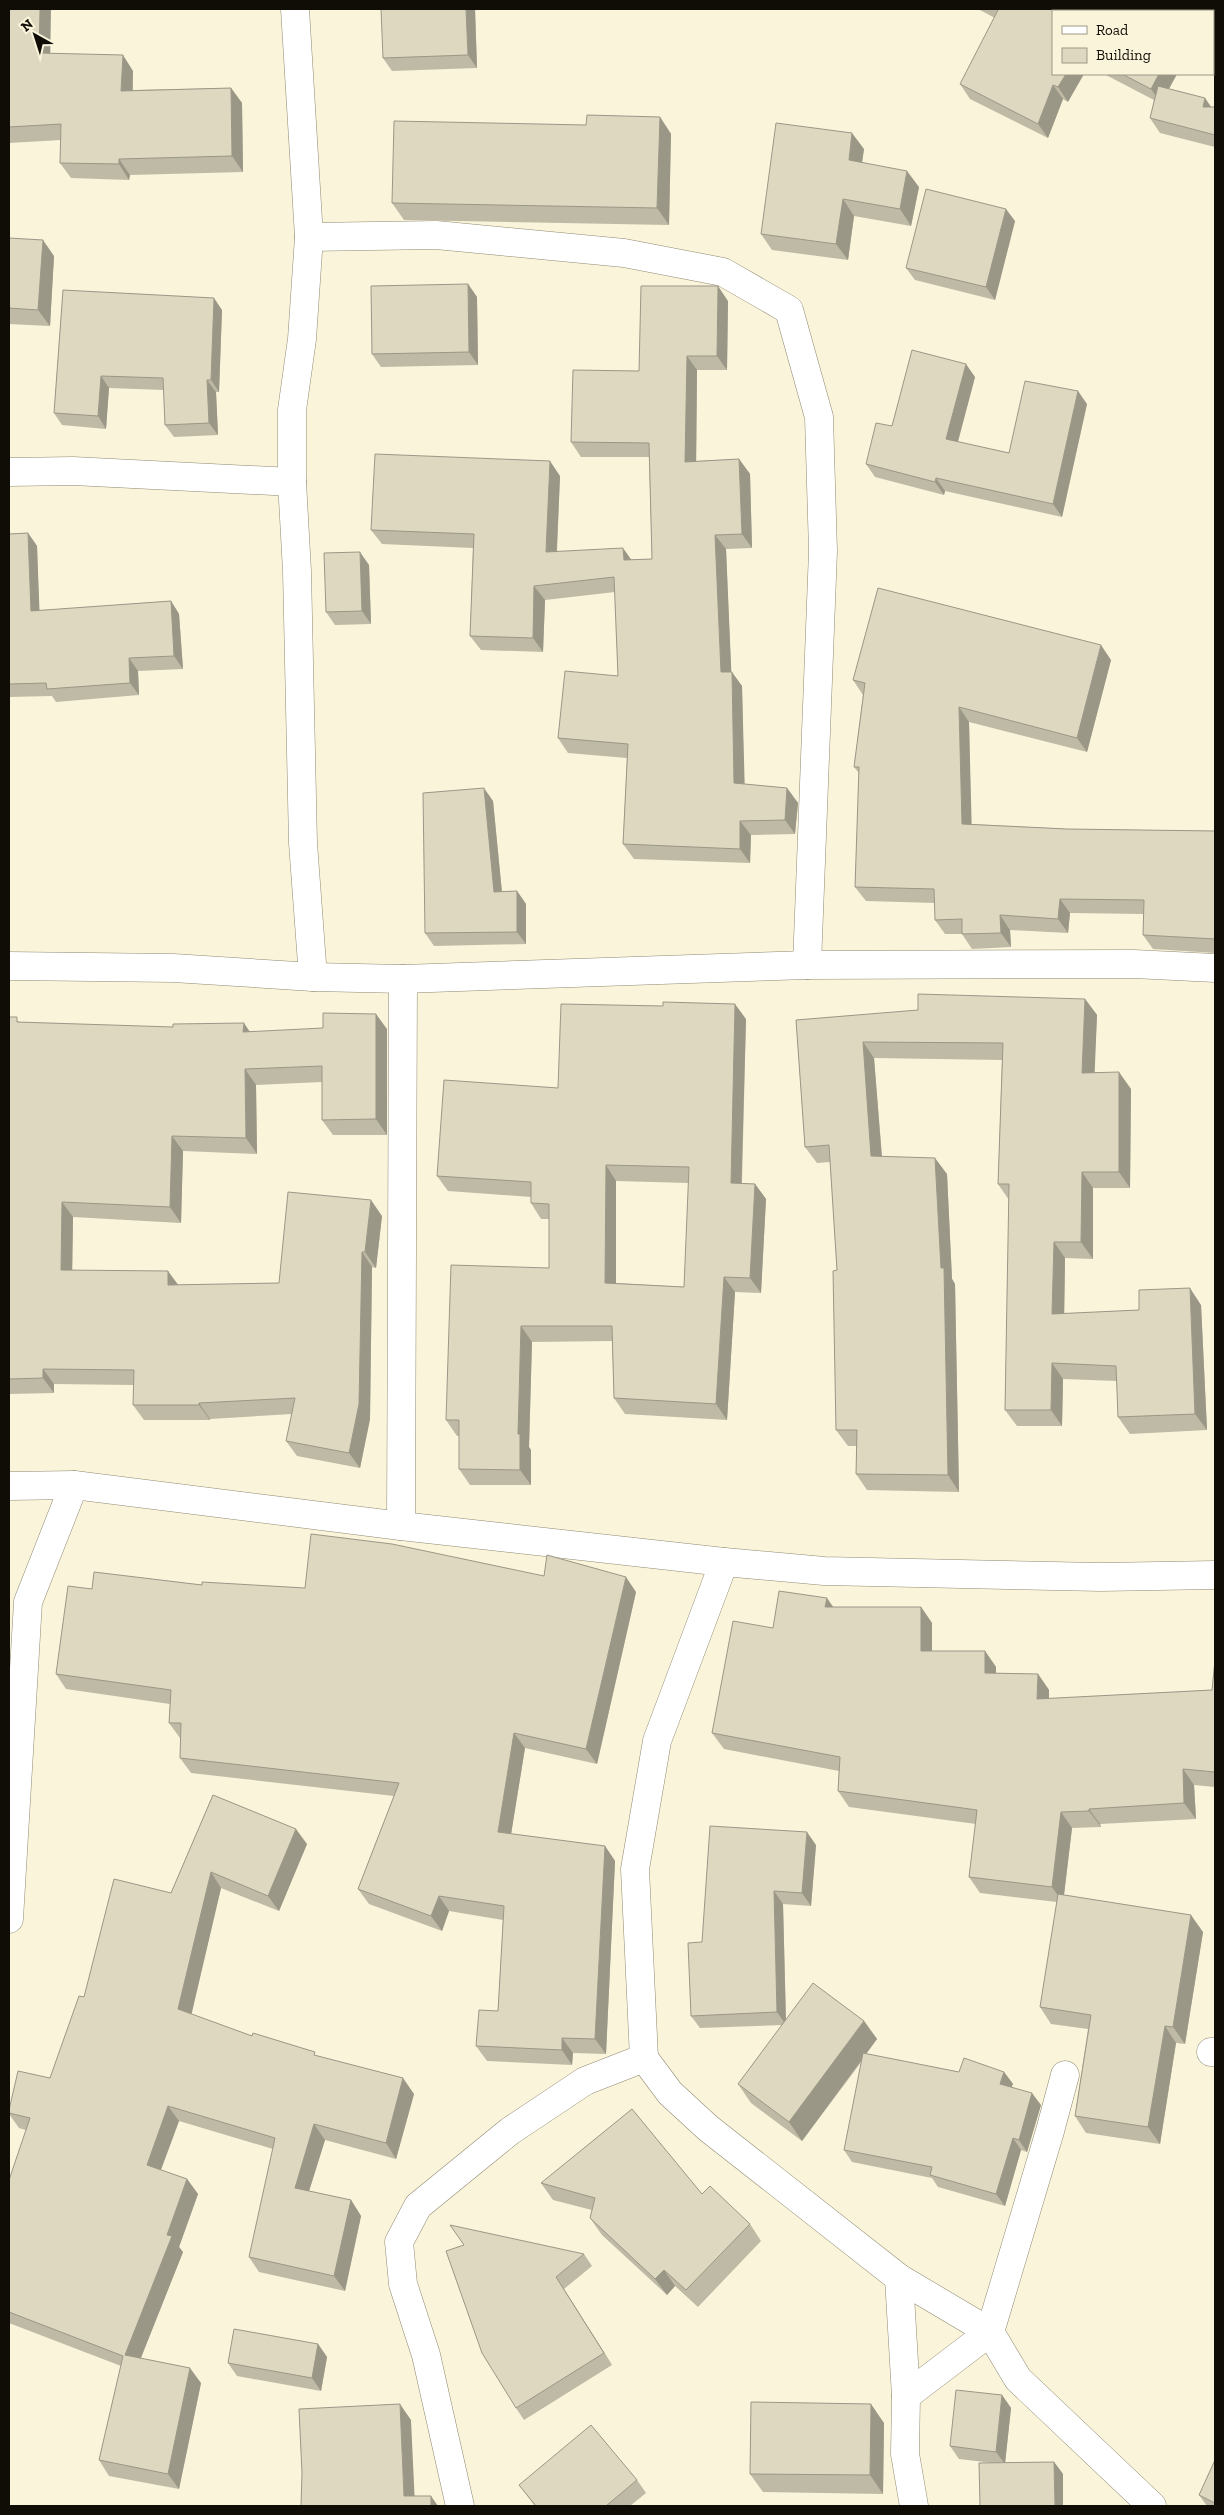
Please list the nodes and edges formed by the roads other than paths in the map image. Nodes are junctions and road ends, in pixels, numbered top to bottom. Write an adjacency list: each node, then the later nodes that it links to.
1 (295, 9): 2 (street)
2 (309, 237): 4 (street); 5 (street)
3 (9, 472): 4 (street)
4 (292, 482): 8 (street)
5 (807, 965): 7 (street); 9 (street)
6 (9, 966): 8 (street)
7 (1215, 968)
8 (313, 977): 9 (street)
9 (403, 979): 12 (street)
10 (74, 1485): 11 (street); 12 (street); 15 (street)
11 (9, 1486)
12 (401, 1526): 13 (street)
13 (724, 1562): 14 (street); 16 (street)
14 (1215, 1575)
15 (9, 1919)
16 (644, 2058): 18 (street); 21 (street)
17 (1064, 2076): 19 (street)
18 (899, 2278): 19 (street); 20 (street)
19 (990, 2332): 20 (street); 23 (street)
20 (906, 2396): 22 (street)
21 (460, 2506)
22 (914, 2506)
23 (1152, 2506)

